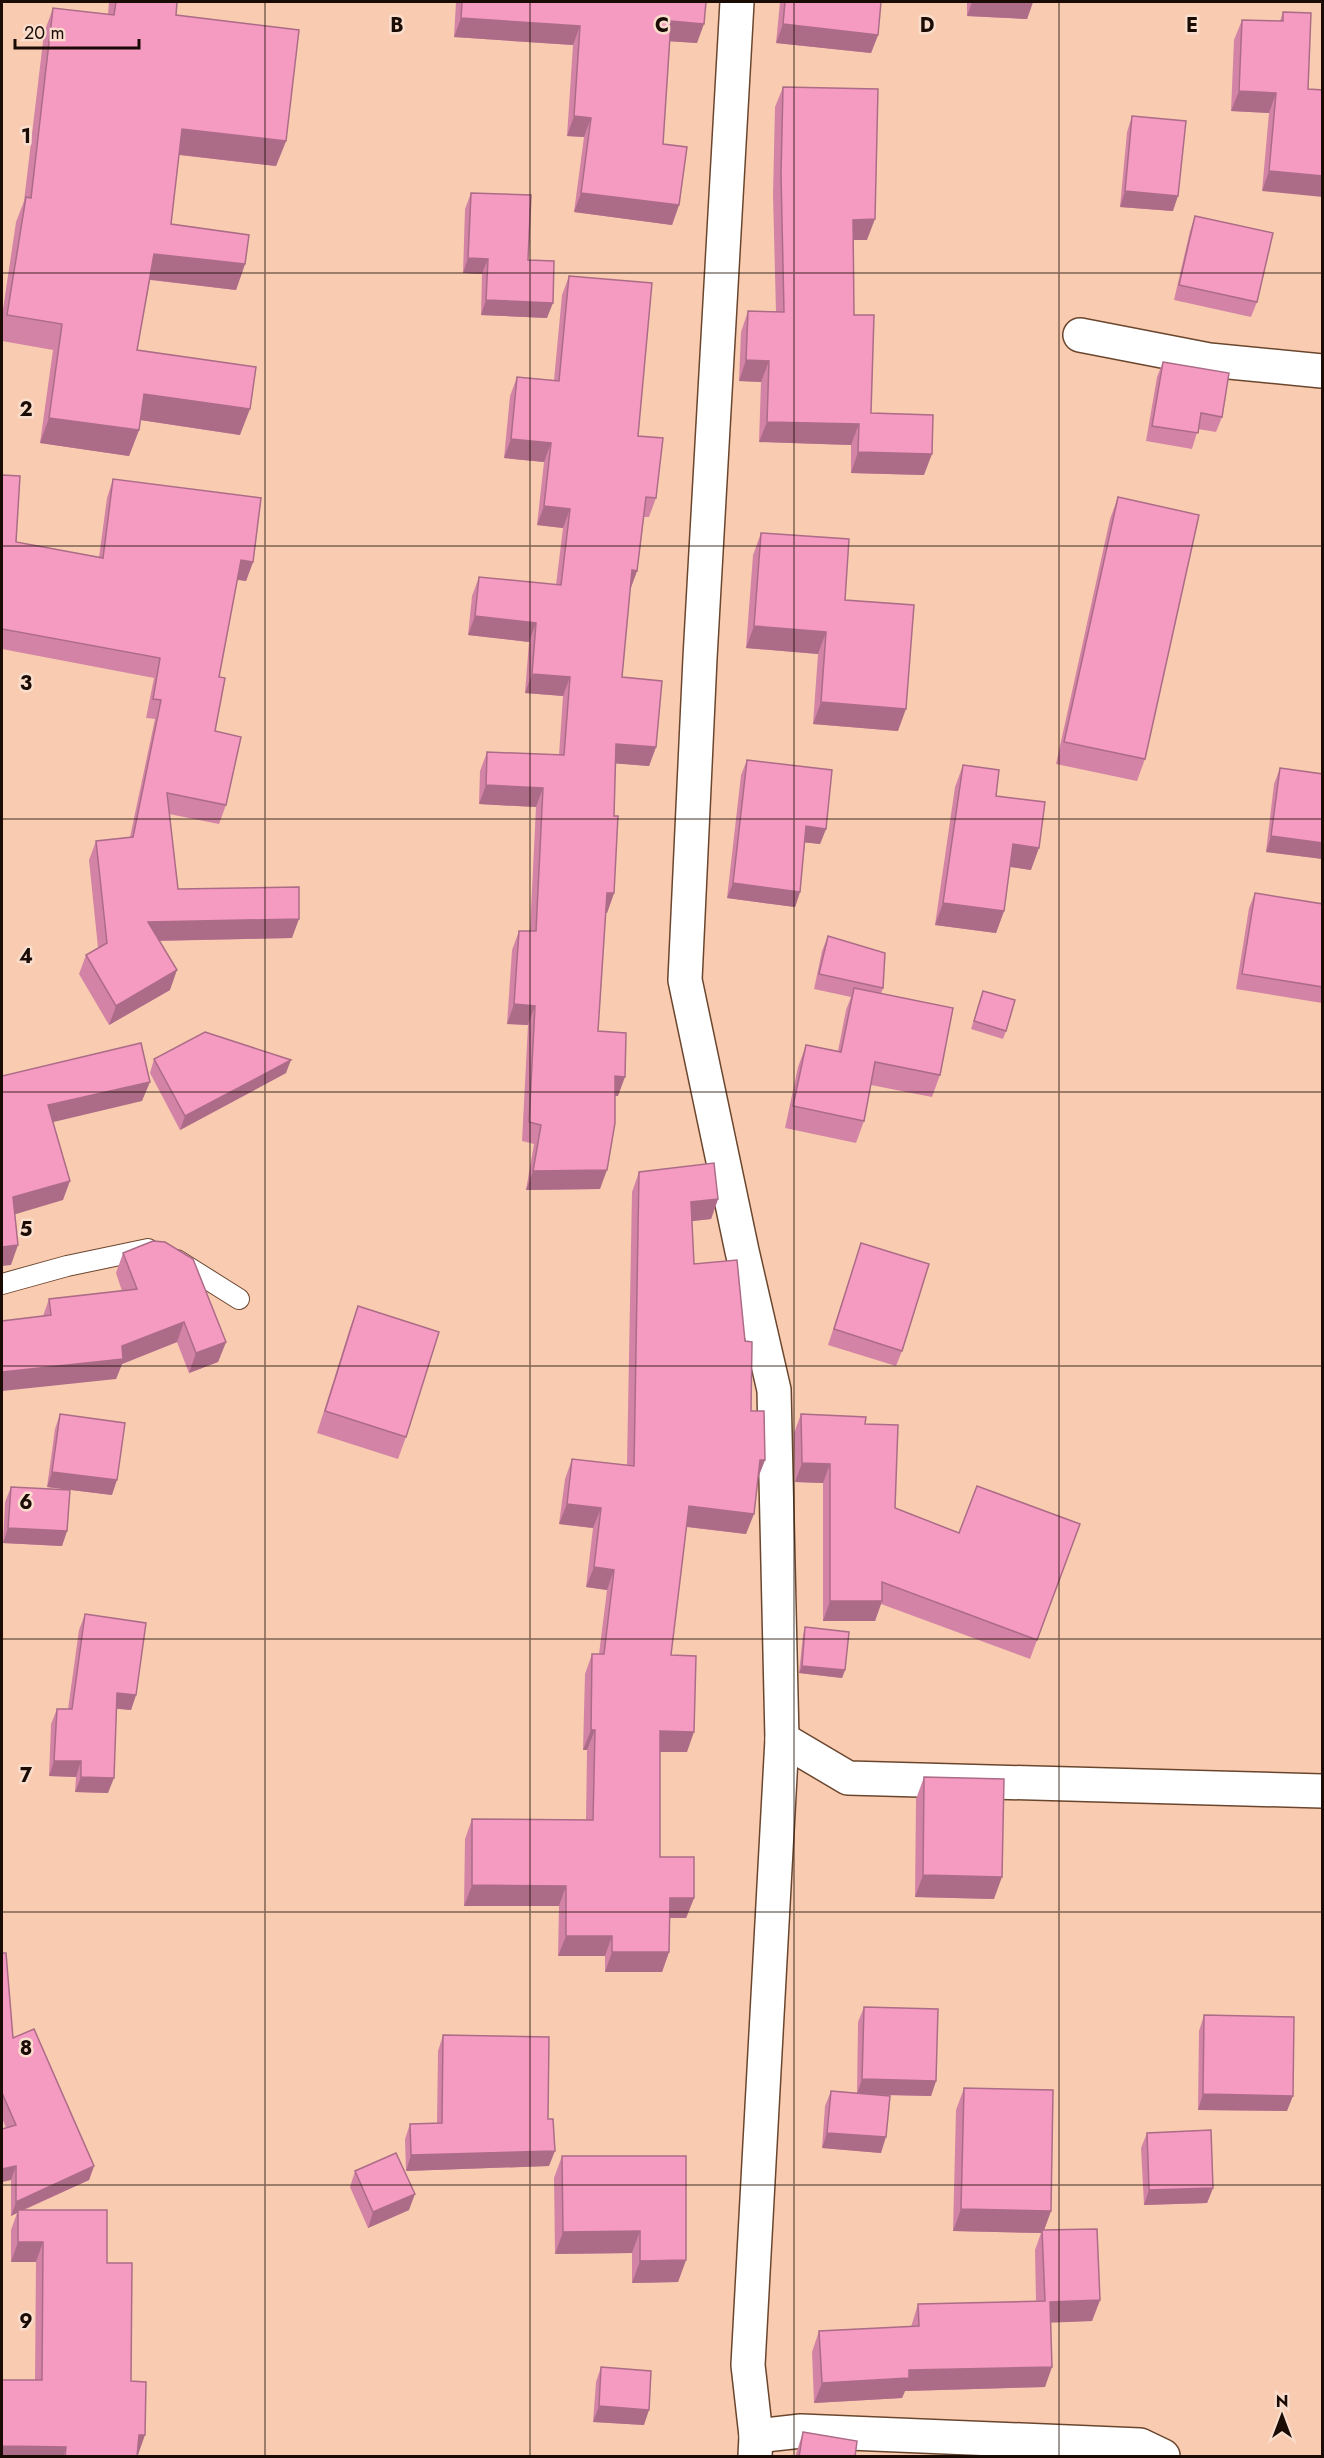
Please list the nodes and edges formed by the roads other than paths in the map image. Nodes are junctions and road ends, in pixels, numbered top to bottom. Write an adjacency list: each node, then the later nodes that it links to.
1 (737, 2): 6 (street)
2 (1080, 335): 3 (street)
3 (1323, 371)
4 (2, 1284): 5 (lane)
5 (239, 1299)
6 (782, 1739): 7 (street); 8 (street)
7 (1323, 1791)
8 (756, 2446): 9 (street)
9 (1163, 2457)

